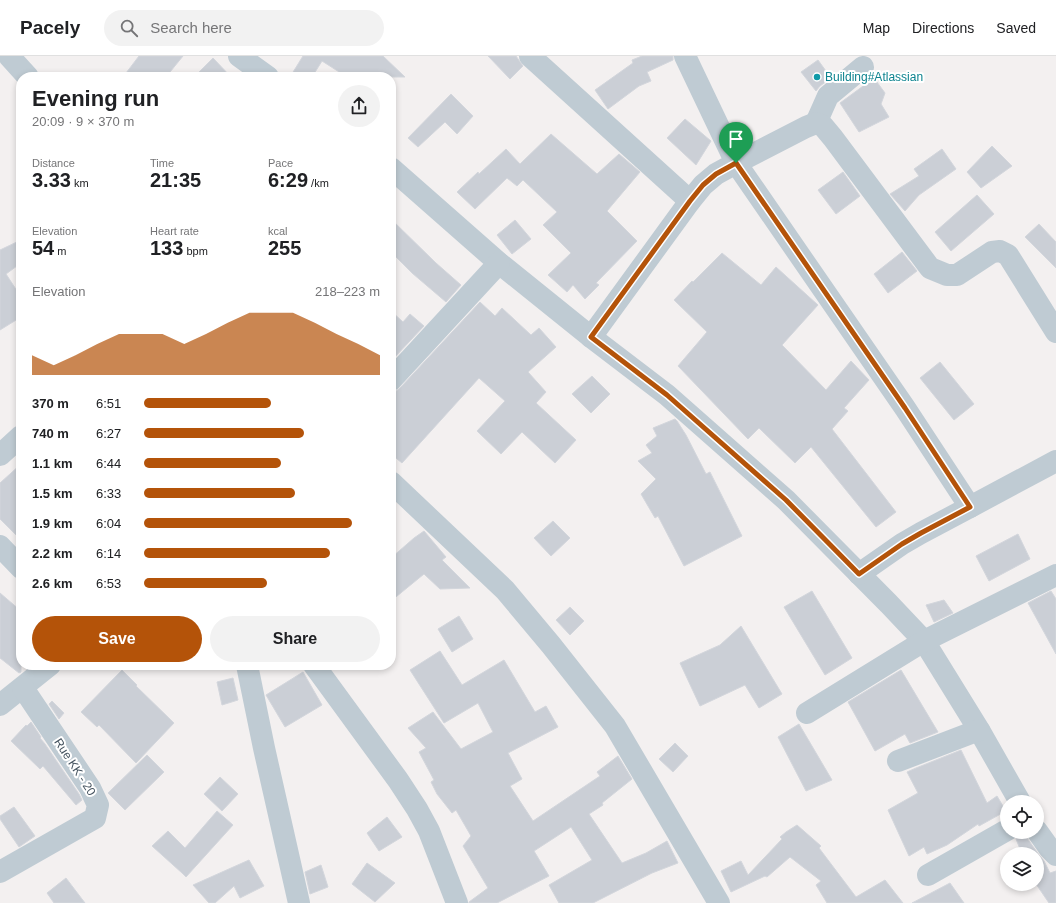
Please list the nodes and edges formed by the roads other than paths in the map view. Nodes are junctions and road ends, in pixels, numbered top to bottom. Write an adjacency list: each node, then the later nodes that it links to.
1 (9, 56): 6 (street)
2 (238, 56): 7 (street)
3 (530, 56): 11 (street)
4 (685, 56): 9 (street)
5 (863, 67): 8 (street)
6 (23, 72)
7 (261, 72)
8 (816, 123): 9 (street); 13 (street)
9 (736, 163): 11 (street); 20 (street)
10 (396, 172): 12 (street)
11 (690, 201): 14 (street)
12 (499, 263): 14 (street); 15 (street)
13 (1056, 332)
14 (591, 337): 23 (street)
15 (396, 375)
16 (16, 440): 17 (street)
17 (1, 453)
18 (1056, 460): 20 (street)
19 (396, 487): 42 (street)
20 (970, 507): 23 (street)
21 (0, 546): 22 (street)
22 (16, 563)
23 (859, 574): 25 (street)
24 (1053, 582): 25 (street)
25 (924, 641): 31 (street); 32 (street)
26 (44, 670): 29 (street)
27 (248, 670): 40 (street)
28 (318, 670): 41 (street)
29 (22, 688): 30 (street); 38 (street, Rue KK - 20)
30 (0, 705)
31 (807, 713)
32 (979, 730): 33 (street); 34 (street)
33 (898, 761)
34 (1016, 795)
35 (1000, 834): 39 (street)
36 (1043, 839): 37 (street)
37 (1056, 855)
38 (0, 872)
39 (928, 875)
40 (299, 903)
41 (457, 903)
42 (719, 903)

